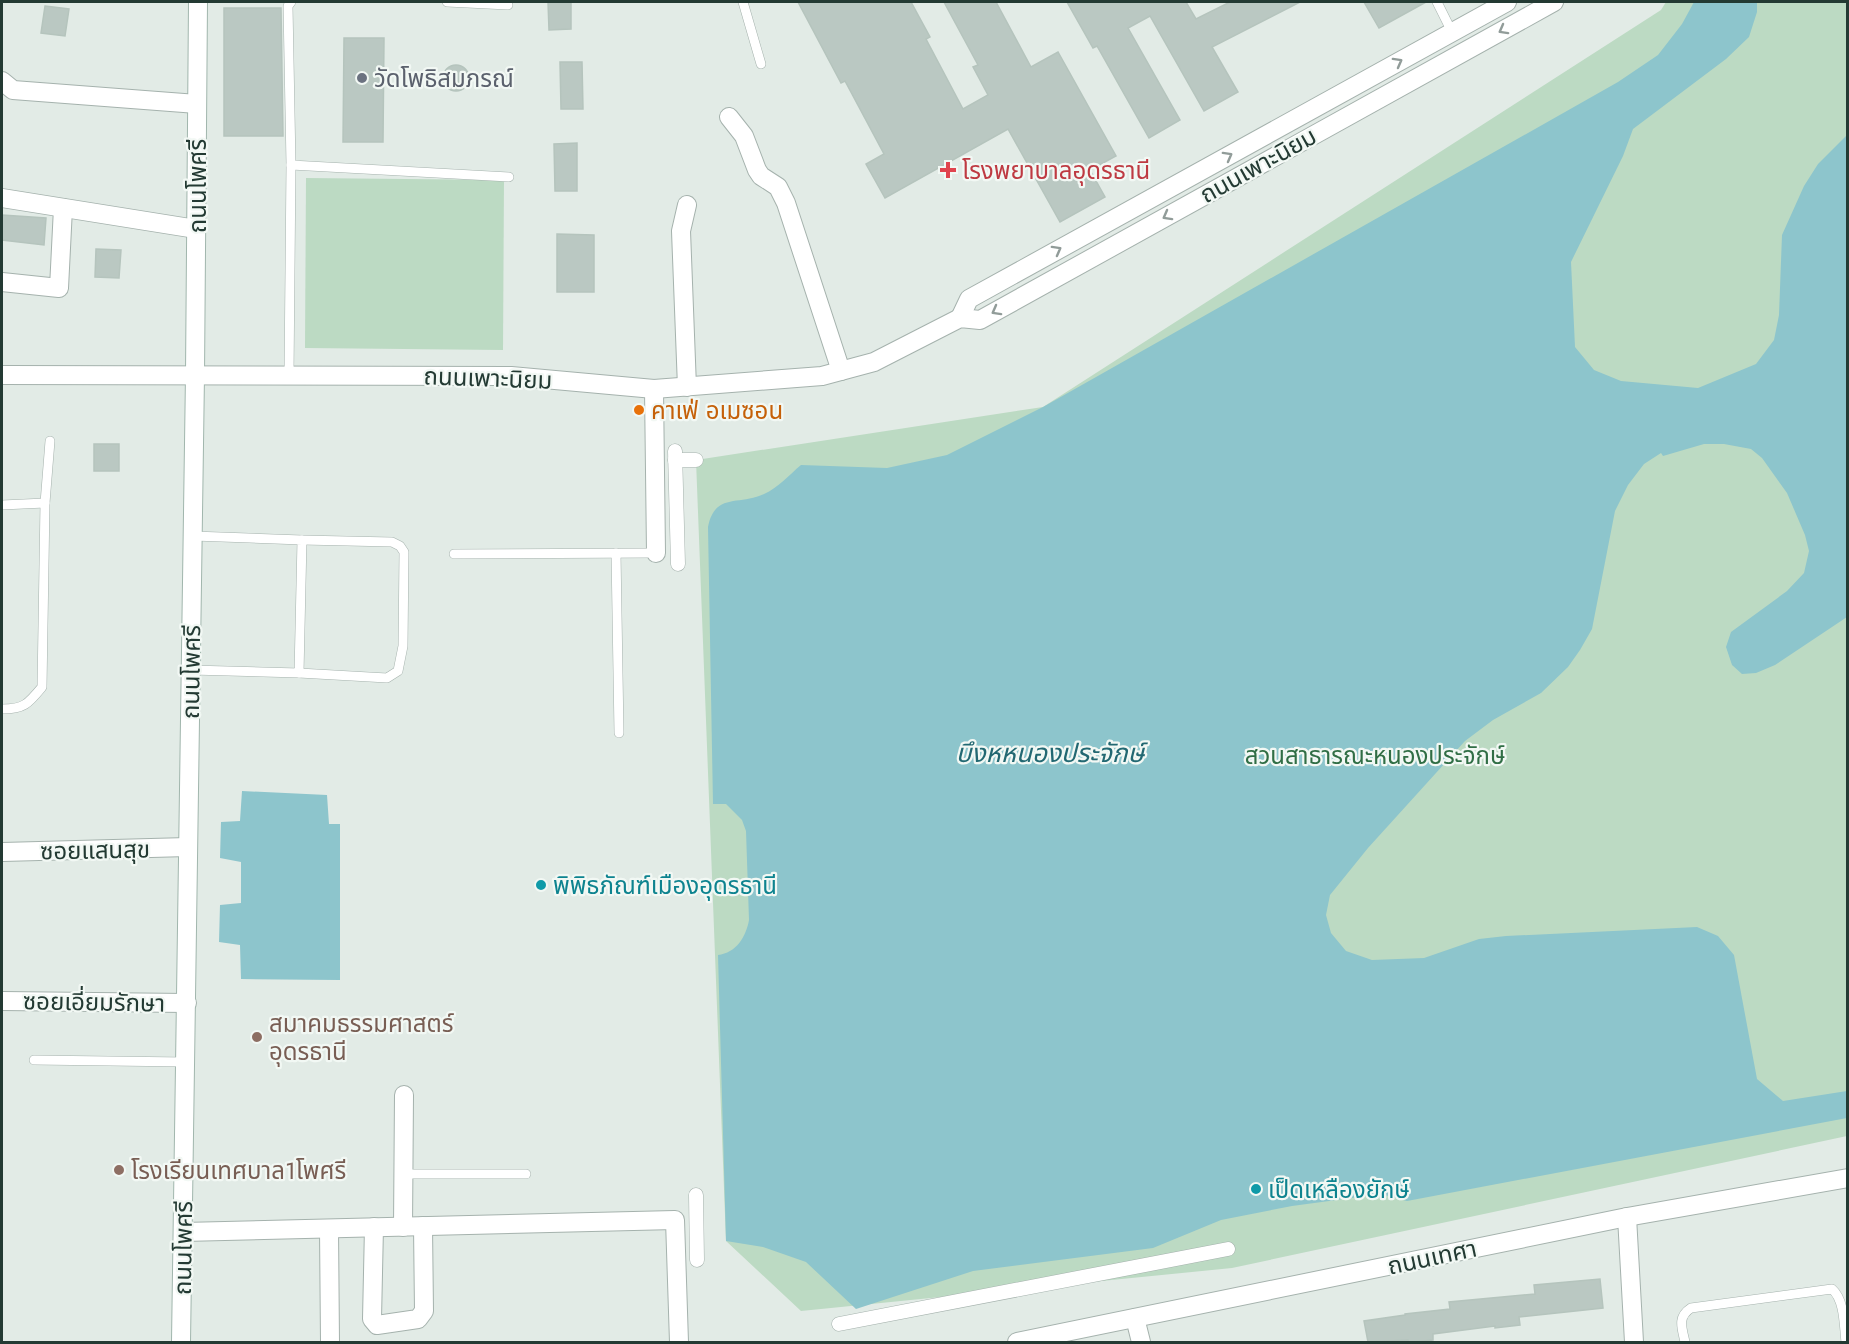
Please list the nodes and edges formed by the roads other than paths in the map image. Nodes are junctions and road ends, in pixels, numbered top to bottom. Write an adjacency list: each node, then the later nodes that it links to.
1 (198, 2): 12 (street, ถนนโพศรี)
2 (291, 2): 14 (lane)
3 (447, 2): 8 (lane)
4 (743, 2): 10 (lane)
5 (1437, 2): 9 (lane)
6 (1507, 2): 9 (street, ถนนเพาะนิยม)
7 (1554, 2): 21 (street, ถนนเพาะนิยม, one-way to 21)
8 (508, 5)
9 (1452, 32): 21 (street, ถนนเพาะนิยม, one-way to 9)
10 (761, 64)
11 (2, 81): 12 (street)
12 (197, 104): 19 (street, ถนนโพศรี)
13 (729, 117): 22 (street)
14 (291, 165): 15 (lane); 25 (lane)
15 (509, 177)
16 (2, 198): 18 (street)
17 (687, 205): 26 (street)
18 (63, 208): 19 (street); 20 (street)
19 (196, 229): 24 (street, ถนนโพศรี)
20 (2, 282)
21 (960, 318): 22 (street, ถนนเพาะนิยม)
22 (841, 371): 26 (street, ถนนเพาะนิยม)
23 (2, 375): 24 (street, ถนนเพาะนิยม)
24 (195, 375): 25 (street, ถนนเพาะนิยม); 32 (street, ถนนโพศรี)
25 (289, 375): 27 (street, ถนนเพาะนิยม)
26 (687, 387): 27 (street, ถนนเพาะนิยม)
27 (654, 389): 36 (street)
28 (50, 441): 30 (lane)
29 (696, 460): 37 (street)
30 (45, 503): 31 (lane); 40 (lane)
31 (2, 505)
32 (193, 536): 33 (lane); 38 (street, ถนนโพศรี)
33 (302, 540): 39 (lane); 39 (lane)
34 (616, 553): 35 (lane); 36 (lane); 41 (lane)
35 (454, 554)
36 (656, 554)
37 (678, 564)
38 (191, 670): 39 (lane); 42 (street, ถนนโพศรี)
39 (299, 673)
40 (2, 709)
41 (619, 733)
42 (188, 847): 43 (street, ซอยแสนสุข); 45 (street, ถนนโพศรี)
43 (2, 852)
44 (2, 1001): 45 (street, ซอยเอี่ยมรักษา)
45 (187, 1003): 47 (street, ถนนโพศรี)
46 (34, 1060): 47 (lane)
47 (185, 1062): 58 (street, ถนนโพศรี)
48 (404, 1095): 49 (street)
49 (403, 1174): 50 (lane); 56 (street)
50 (526, 1174)
51 (1848, 1178): 53 (street, ถนนเทศา)
52 (696, 1195): 60 (street)
53 (1627, 1217): 61 (street, ถนนเทศา); 68 (street)
54 (423, 1226): 55 (street); 56 (street); 65 (street)
55 (374, 1227): 56 (street); 57 (street)
56 (403, 1227)
57 (329, 1228): 58 (street); 64 (street)
58 (183, 1232): 63 (street, ถนนโพศรี)
59 (1228, 1249): 62 (street)
60 (697, 1260)
61 (1136, 1318): 66 (street, ถนนเทศา); 67 (street)
62 (839, 1324)
63 (181, 1342)
64 (330, 1342)
65 (679, 1342)
66 (1017, 1342)
67 (1141, 1342)
68 (1633, 1342)
69 (1685, 1342): 70 (lane)
70 (1846, 1342)

